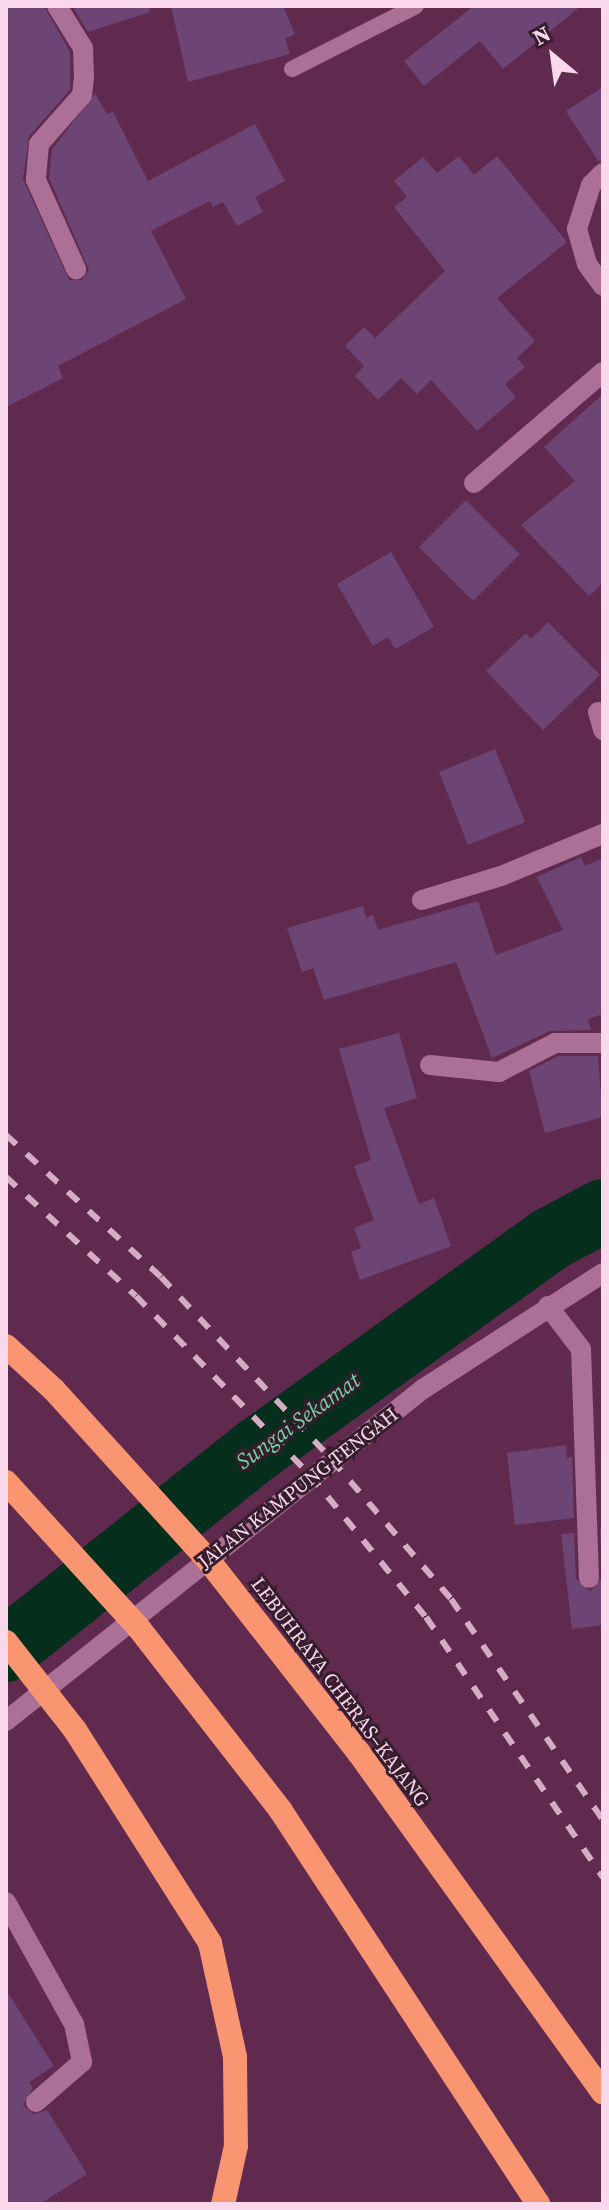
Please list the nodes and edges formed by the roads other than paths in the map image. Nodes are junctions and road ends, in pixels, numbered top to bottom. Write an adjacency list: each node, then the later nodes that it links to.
1 (57, 6): 5 (street)
2 (416, 6): 3 (lane)
3 (292, 69)
4 (603, 173): 6 (street)
5 (76, 269)
6 (603, 286)
7 (603, 372): 8 (street)
8 (474, 483)
9 (603, 834): 10 (street)
10 (422, 900)
11 (603, 1043): 12 (street)
12 (430, 1065)
13 (603, 1273): 14 (street, JALAN KAMPUNG TENGAH)
14 (548, 1306): 17 (street); 19 (street, JALAN KAMPUNG TENGAH)
15 (6, 1346): 21 (highway, LEBUHRAYA CHERAS–KAJANG)
16 (6, 1482): 24 (highway)
17 (589, 1578)
18 (6, 1642): 23 (highway)
19 (6, 1721)
20 (6, 1902): 22 (street)
21 (603, 2093)
22 (36, 2102)
23 (223, 2204)
24 (538, 2204)

